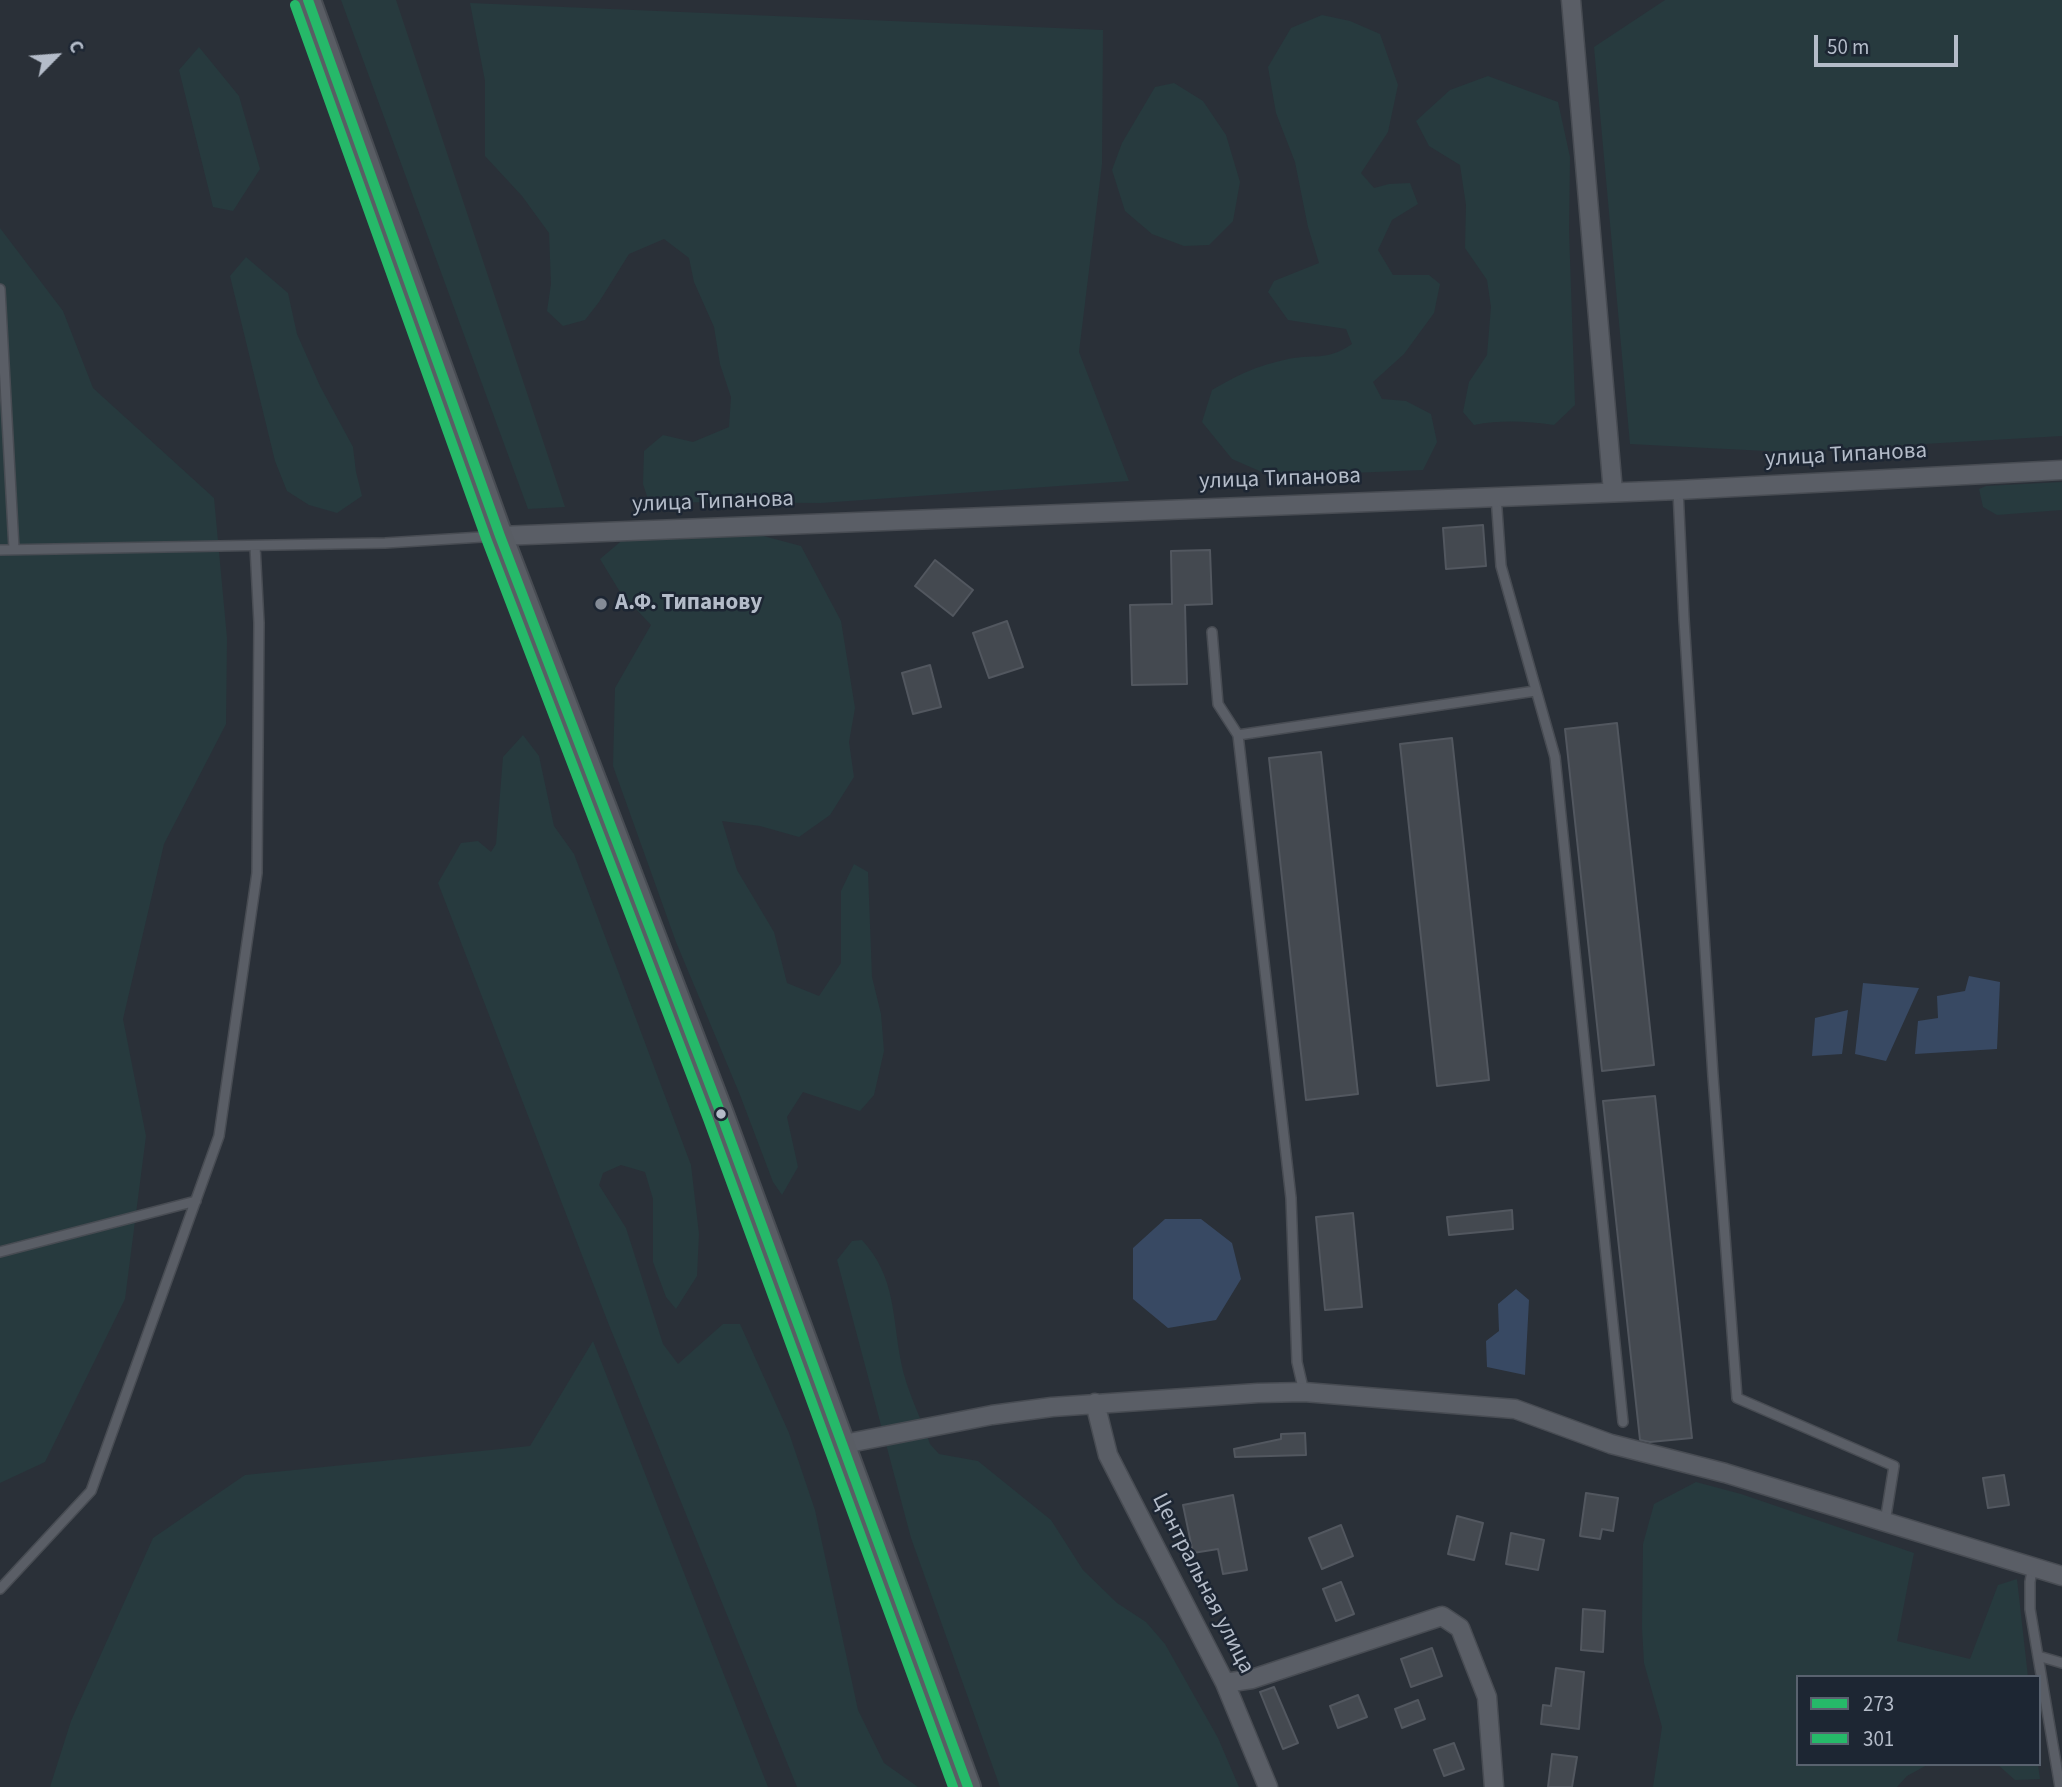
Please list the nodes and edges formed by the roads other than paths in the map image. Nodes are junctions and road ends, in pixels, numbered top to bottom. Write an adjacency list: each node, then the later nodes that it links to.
1 (308, 0): 8 (main road)
2 (1571, 0): 6 (street)
3 (0, 289): 10 (lane)
4 (2062, 470): 5 (street, улица Типанова)
5 (1678, 489): 6 (street, улица Типанова); 21 (lane)
6 (1613, 492): 7 (street, улица Типанова)
7 (1496, 496): 8 (street, улица Типанова); 13 (lane)
8 (500, 536): 9 (lane); 20 (main road)
9 (255, 546): 10 (lane); 15 (lane)
10 (13, 549): 11 (lane)
11 (0, 550)
12 (1212, 632): 14 (lane)
13 (1535, 691): 14 (lane); 19 (lane)
14 (1238, 735): 17 (lane)
15 (196, 1201): 16 (lane); 24 (lane)
16 (0, 1252)
17 (1304, 1392): 18 (street); 21 (street)
18 (1094, 1403): 20 (street); 27 (street, Центральная улица)
19 (1623, 1422)
20 (844, 1444): 28 (main road)
21 (1885, 1522): 22 (street)
22 (2033, 1565): 23 (street); 25 (lane)
23 (2062, 1576)
24 (0, 1588)
25 (2038, 1656): 26 (lane); 31 (lane)
26 (2062, 1663)
27 (1225, 1683): 29 (street, Центральная улица); 30 (street)
28 (968, 1787)
29 (1268, 1787)
30 (1494, 1787)
31 (2060, 1787)

